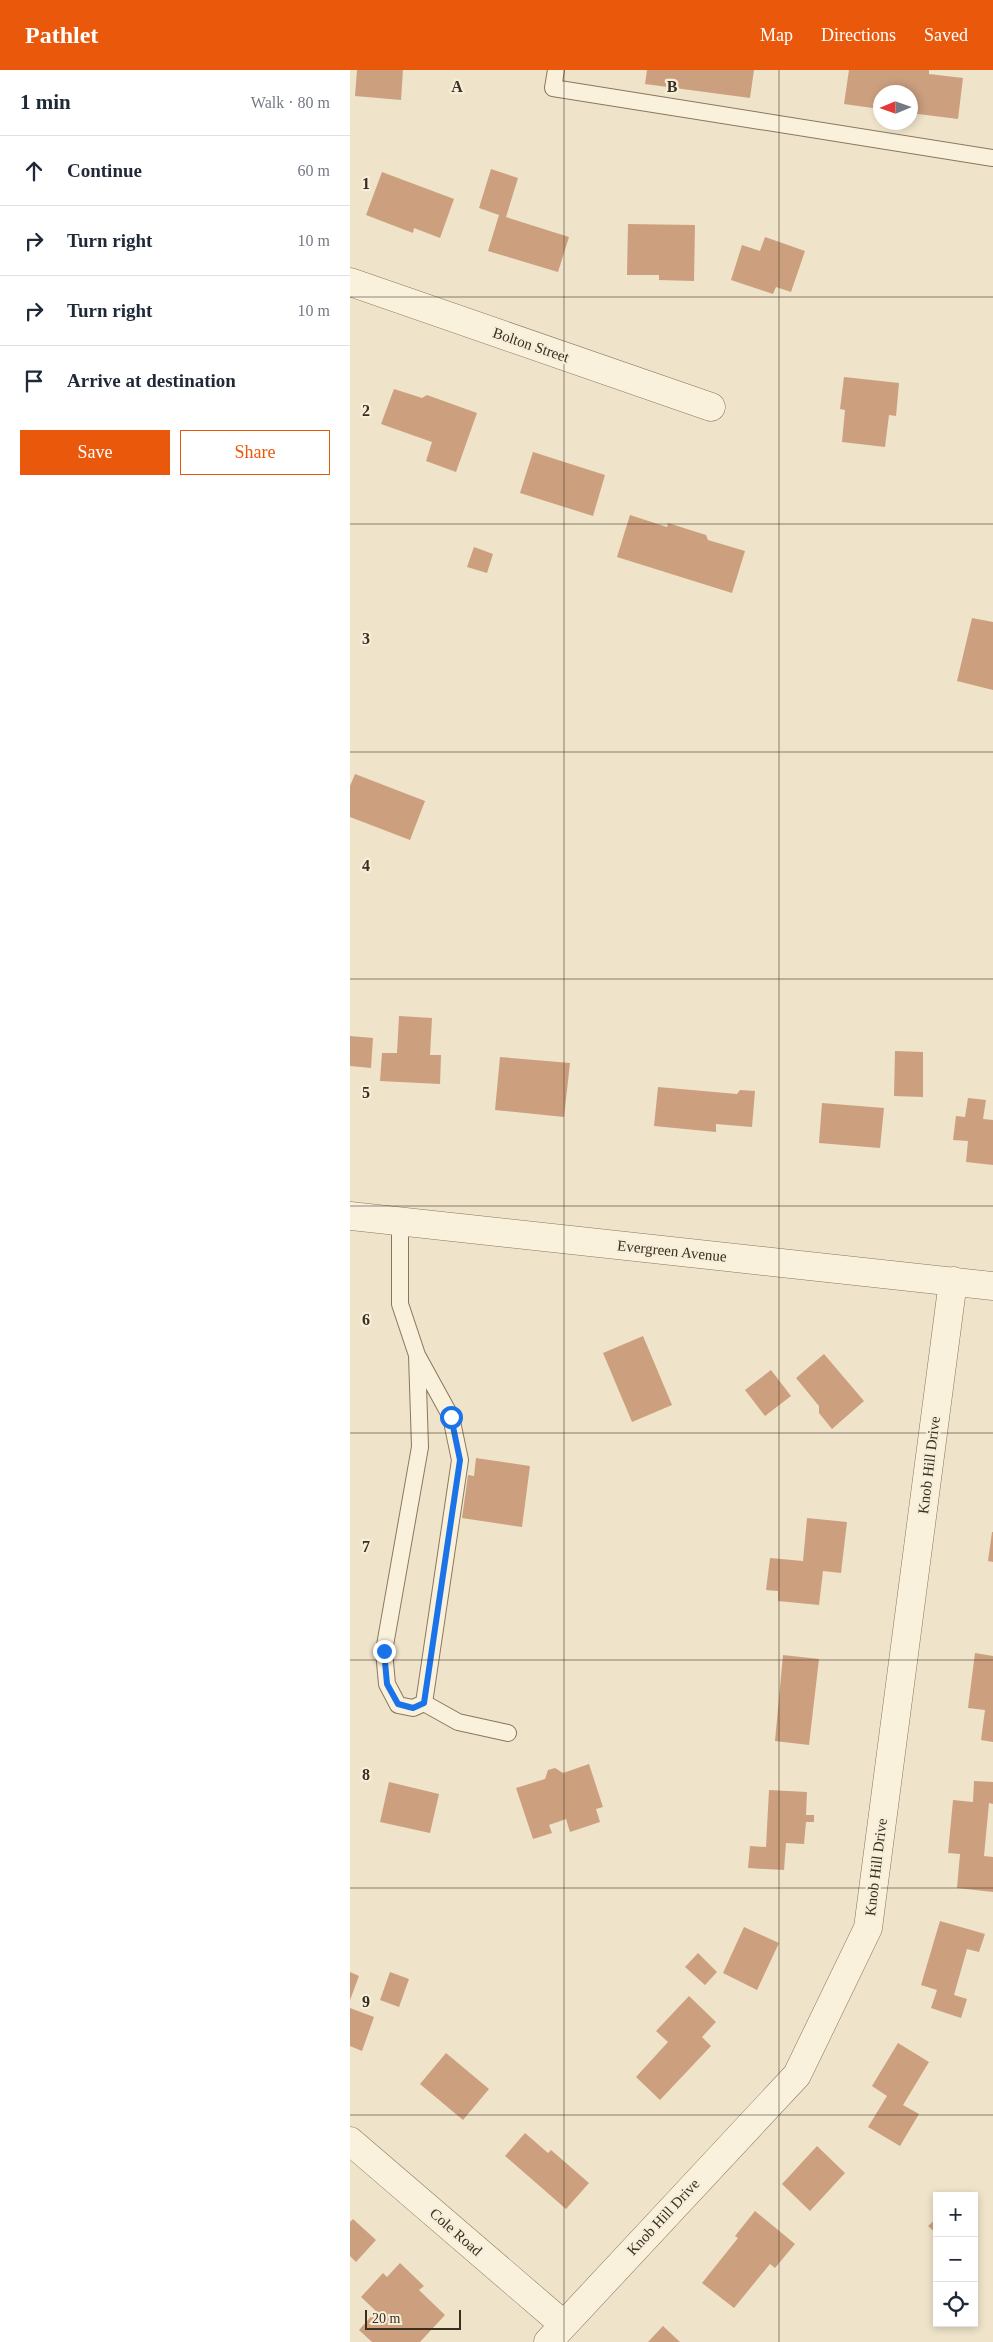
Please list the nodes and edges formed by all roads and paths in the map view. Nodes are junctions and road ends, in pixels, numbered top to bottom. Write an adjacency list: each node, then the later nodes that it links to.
1 (556, 70): 2 (lane)
2 (993, 158)
3 (350, 282): 4 (street, Bolton Street)
4 (711, 407)
5 (350, 1216): 6 (street, Evergreen Avenue)
6 (400, 1222): 7 (street, Evergreen Avenue); 9 (lane)
7 (953, 1281): 8 (street, Evergreen Avenue); 13 (street, Knob Hill Drive)
8 (993, 1286)
9 (417, 1356): 10 (lane); 10 (lane)
10 (424, 1703): 11 (lane)
11 (508, 1733)
12 (350, 2141): 13 (street, Cole Road)
13 (555, 2333)

